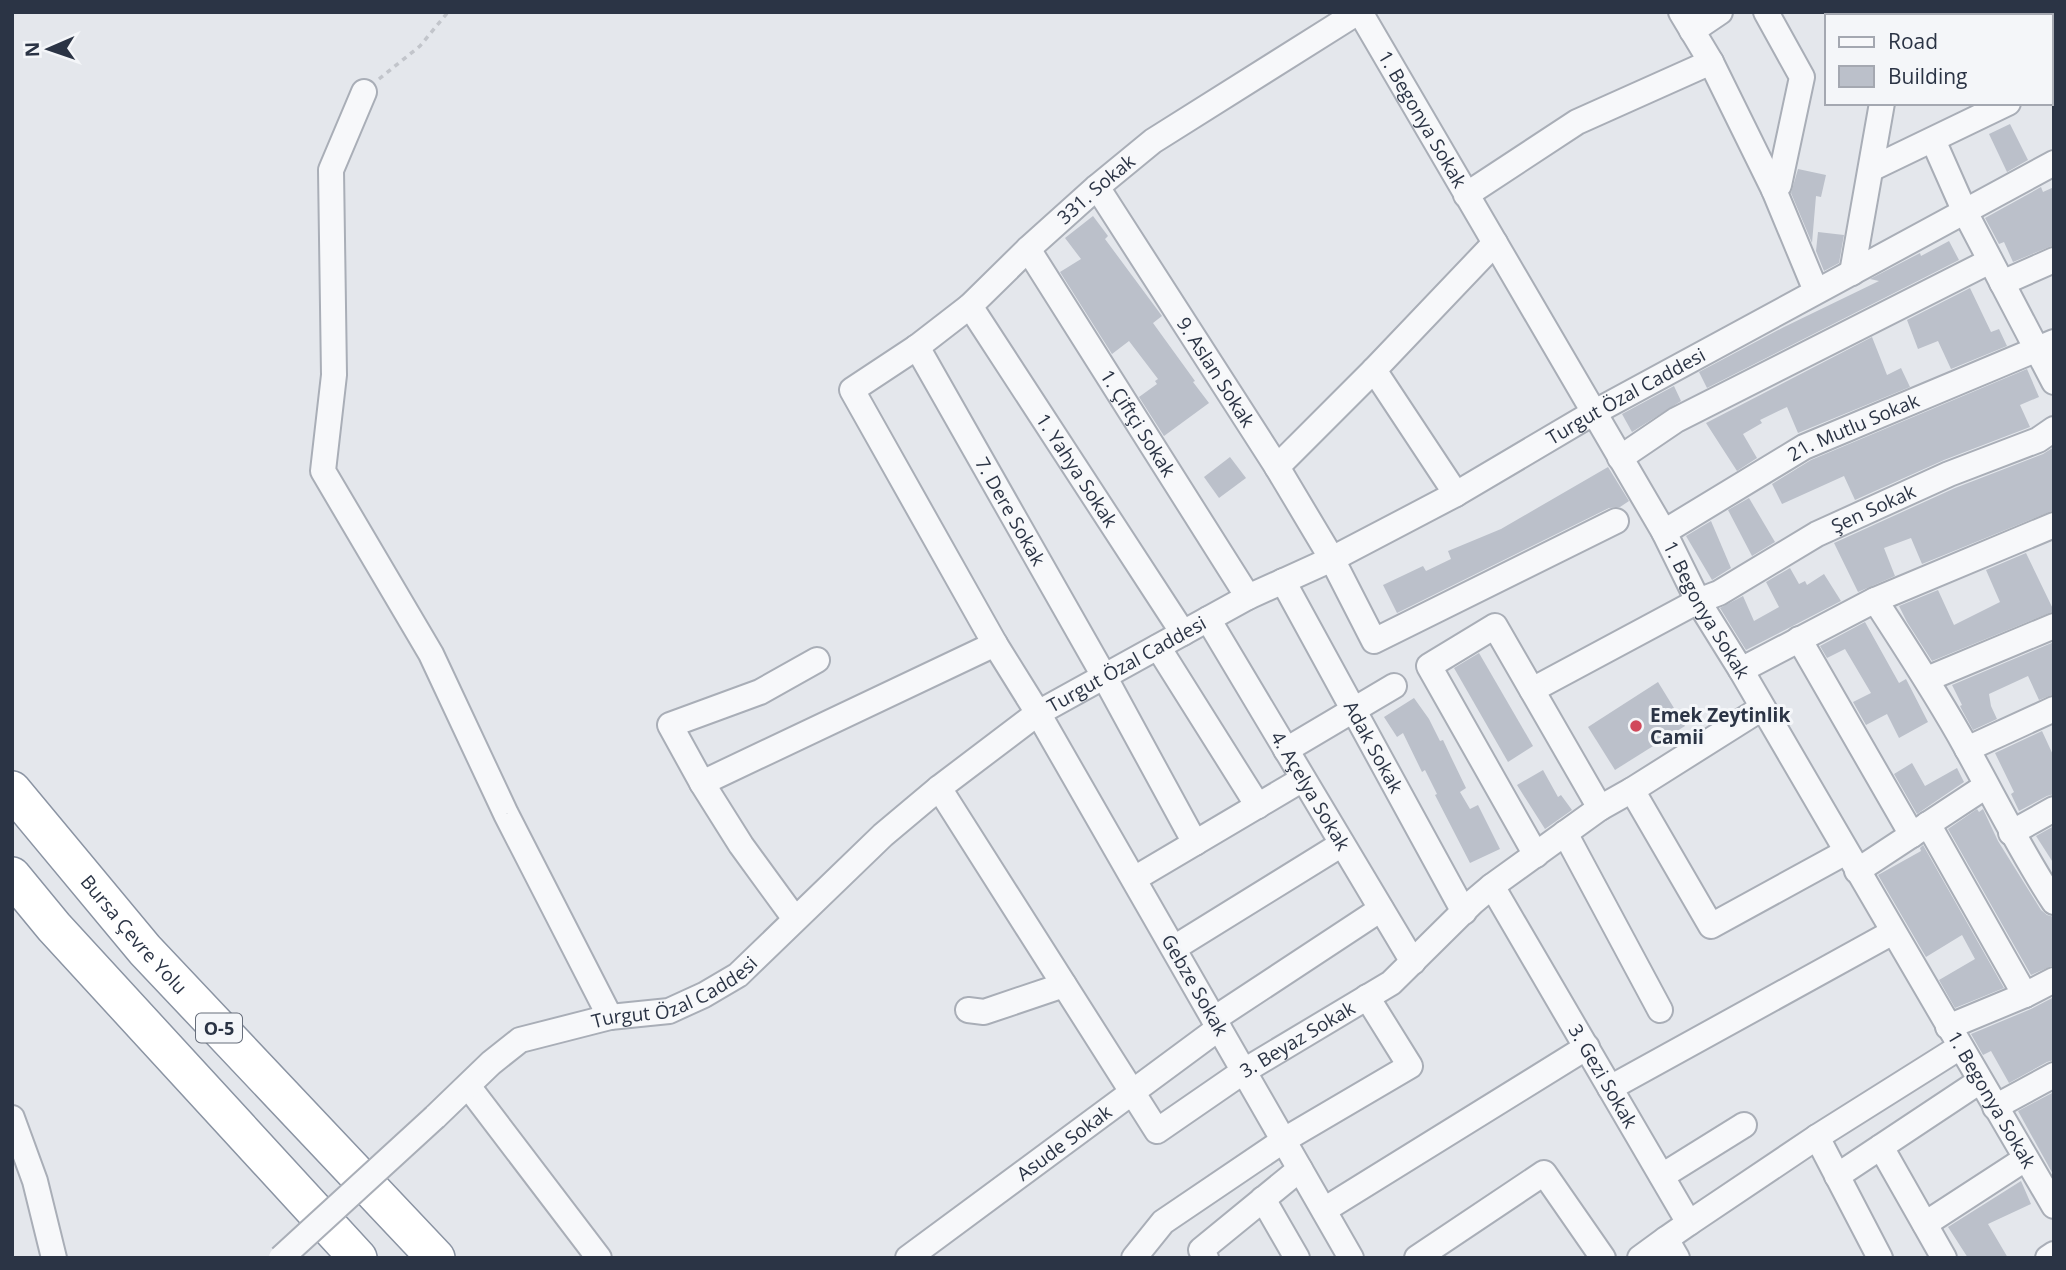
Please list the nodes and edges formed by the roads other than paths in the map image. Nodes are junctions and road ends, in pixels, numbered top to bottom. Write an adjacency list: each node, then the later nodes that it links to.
1 (1359, 12): 13 (street, 331. Sokak); 15 (street, 1. Begonya Sokak)
2 (1720, 12): 4 (street)
3 (1766, 12): 14 (street)
4 (1687, 22): 5 (street)
5 (1711, 62): 14 (street); 15 (street)
6 (364, 92): 93 (street)
7 (1882, 105): 12 (street)
8 (2000, 105): 9 (street)
9 (1981, 110): 10 (street)
10 (1933, 140): 12 (street); 16 (street)
11 (2054, 163): 16 (street, Turgut Özal Caddesi)
12 (1871, 169): 21 (street)
13 (1097, 187): 18 (street, 331. Sokak); 33 (street, 9. Aslan Sokak)
14 (1774, 190): 23 (street)
15 (1466, 195): 17 (street, 1. Begonya Sokak)
16 (1964, 210): 20 (street); 21 (street, Turgut Özal Caddesi)
17 (1495, 243): 27 (street); 30 (street, 1. Begonya Sokak)
18 (1028, 249): 24 (street, 331. Sokak); 40 (street, 1. Çiftçi Sokak)
19 (2054, 260): 22 (street)
20 (1990, 261): 22 (street); 32 (street)
21 (1852, 273): 23 (street, Turgut Özal Caddesi)
22 (2002, 283): 25 (street)
23 (1816, 291): 30 (street, Turgut Özal Caddesi)
24 (970, 306): 26 (street, 331. Sokak); 45 (street, 1. Yahya Sokak)
25 (2045, 345): 28 (street); 37 (street, 21. Mutlu Sokak)
26 (917, 347): 29 (street, 331. Sokak); 51 (street, 7. Dere Sokak)
27 (1374, 370): 33 (street); 34 (street)
28 (2054, 382)
29 (852, 390): 47 (street, Gebze Sokak)
30 (1593, 413): 32 (street, 1. Begonya Sokak); 34 (street, Turgut Özal Caddesi)
31 (2054, 429): 42 (street, Şen Sokak)
32 (1619, 458): 37 (street, 1. Begonya Sokak)
33 (1277, 467): 38 (street, 9. Aslan Sokak)
34 (1456, 494): 38 (street, Turgut Özal Caddesi)
35 (1616, 521): 38 (street, 9. Aslan Sokak)
36 (2053, 528): 41 (street)
37 (1664, 532): 42 (street, 1. Begonya Sokak)
38 (1332, 559): 39 (street, Turgut Özal Caddesi)
39 (1283, 581): 40 (street, Turgut Özal Caddesi); 57 (street, Adak Sokak)
40 (1248, 597): 43 (street, Turgut Özal Caddesi)
41 (1875, 600): 46 (street); 52 (street)
42 (1698, 601): 50 (street, 1. Begonya Sokak); 54 (street, Şen Sokak)
43 (1208, 619): 45 (street, Turgut Özal Caddesi); 60 (street, 4. Açelya Sokak)
44 (2054, 626): 52 (street)
45 (1183, 633): 48 (street, Turgut Özal Caddesi)
46 (1799, 639): 50 (street); 70 (street)
47 (995, 644): 58 (street, Gebze Sokak); 62 (street)
48 (1158, 647): 51 (street, Turgut Özal Caddesi); 67 (street)
49 (817, 660): 62 (street)
50 (1741, 670): 55 (street, 1. Begonya Sokak)
51 (1104, 676): 58 (street, Turgut Özal Caddesi); 73 (street, 7. Dere Sokak)
52 (1927, 679): 59 (street)
53 (1394, 686): 57 (street)
54 (1532, 690): 68 (street); 75 (street)
55 (1762, 708): 66 (street, 3. Beyaz Sokak); 76 (street, 1. Begonya Sokak)
56 (2054, 709): 59 (street)
57 (1353, 710): 60 (street); 82 (street, Adak Sokak)
58 (1038, 713): 64 (street, Turgut Özal Caddesi); 78 (street, Gebze Sokak)
59 (1967, 749): 63 (street)
60 (1286, 750): 61 (street, 4. Açelya Sokak)
61 (1303, 779): 67 (street); 74 (street, 4. Açelya Sokak)
62 (702, 783): 83 (street)
63 (1986, 786): 70 (street); 72 (street)
64 (939, 788): 83 (street, Turgut Özal Caddesi); 88 (street, 3. Beyaz Sokak)
65 (12, 790): 125 (highway, Bursa Çevre Yolu / O-5)
66 (1632, 790): 68 (street, 3. Beyaz Sokak); 76 (street)
67 (1258, 806): 73 (street)
68 (1600, 808): 71 (street, 3. Beyaz Sokak)
69 (2054, 809): 72 (street)
70 (1920, 830): 76 (street); 89 (street)
71 (1565, 833): 75 (street, 3. Beyaz Sokak); 92 (street)
72 (2011, 833): 80 (street)
73 (1195, 843): 78 (street)
74 (1342, 844): 81 (street, 4. Açelya Sokak); 85 (street)
75 (1536, 855): 79 (street, 3. Beyaz Sokak)
76 (1852, 862): 84 (street, 1. Begonya Sokak)
77 (12, 876): 124 (highway, O-5)
78 (1134, 879): 85 (street, Gebze Sokak)
79 (1492, 886): 82 (street, 3. Beyaz Sokak); 96 (street, 3. Gezi Sokak)
80 (2051, 892)
81 (1381, 909): 86 (street, 4. Açelya Sokak); 94 (street, Asude Sokak)
82 (1464, 912): 86 (street, 3. Beyaz Sokak)
83 (795, 919): 93 (street, Turgut Özal Caddesi)
84 (1893, 932): 95 (street, 1. Begonya Sokak); 101 (street)
85 (1174, 948): 94 (street, Gebze Sokak)
86 (1413, 962): 90 (street, 3. Beyaz Sokak)
87 (2054, 980): 89 (street)
88 (1064, 985): 91 (street); 102 (street, 3. Beyaz Sokak)
89 (2025, 995): 95 (street)
90 (1367, 997): 97 (street, 3. Beyaz Sokak); 107 (street)
91 (968, 1010)
92 (1660, 1010)
93 (610, 1017): 100 (street, Turgut Özal Caddesi)
94 (1217, 1023): 97 (street, Gebze Sokak); 102 (street, Asude Sokak)
95 (1954, 1037): 99 (street, 1. Begonya Sokak); 106 (street)
96 (1587, 1047): 101 (street, 3. Gezi Sokak); 116 (street)
97 (1244, 1071): 102 (street, 3. Beyaz Sokak); 107 (street, Gebze Sokak)
98 (2054, 1075): 103 (street)
99 (1980, 1081): 103 (street, 1. Begonya Sokak); 108 (street)
100 (468, 1086): 123 (street, Turgut Özal Caddesi, bridge); 126 (street)
101 (1611, 1088): 112 (street, 3. Gezi Sokak)
102 (1133, 1093): 127 (street, Asude Sokak)
103 (1995, 1107): 109 (street, 1. Begonya Sokak)
104 (12, 1118): 122 (street)
105 (1744, 1125): 112 (street)
106 (1817, 1137): 113 (street); 117 (street)
107 (1284, 1140): 110 (street, Gebze Sokak); 128 (street)
108 (1881, 1147): 113 (street); 118 (street)
109 (2025, 1159): 111 (street, 1. Begonya Sokak); 118 (street)
110 (1300, 1169): 114 (street); 116 (street, Gebze Sokak)
111 (2047, 1175): 115 (street, 1. Begonya Sokak)
112 (1662, 1176): 117 (street, 3. Gezi Sokak)
113 (1837, 1176): 134 (street)
114 (1263, 1199): 120 (street); 129 (street)
115 (2054, 1206)
116 (1324, 1210): 130 (street, Gebze Sokak)
117 (1689, 1223): 119 (street)
118 (1925, 1224): 135 (street)
119 (1672, 1249): 133 (street)
120 (1203, 1254)
121 (2054, 1254): 136 (street)
122 (54, 1258)
123 (281, 1258)
124 (358, 1258)
125 (436, 1258)
126 (599, 1258)
127 (908, 1258)
128 (1134, 1258)
129 (1297, 1258)
130 (1351, 1258)
131 (1417, 1258): 132 (street)
132 (1603, 1258)
133 (1640, 1258)
134 (1880, 1258)
135 (1944, 1258)
136 (2048, 1258)

